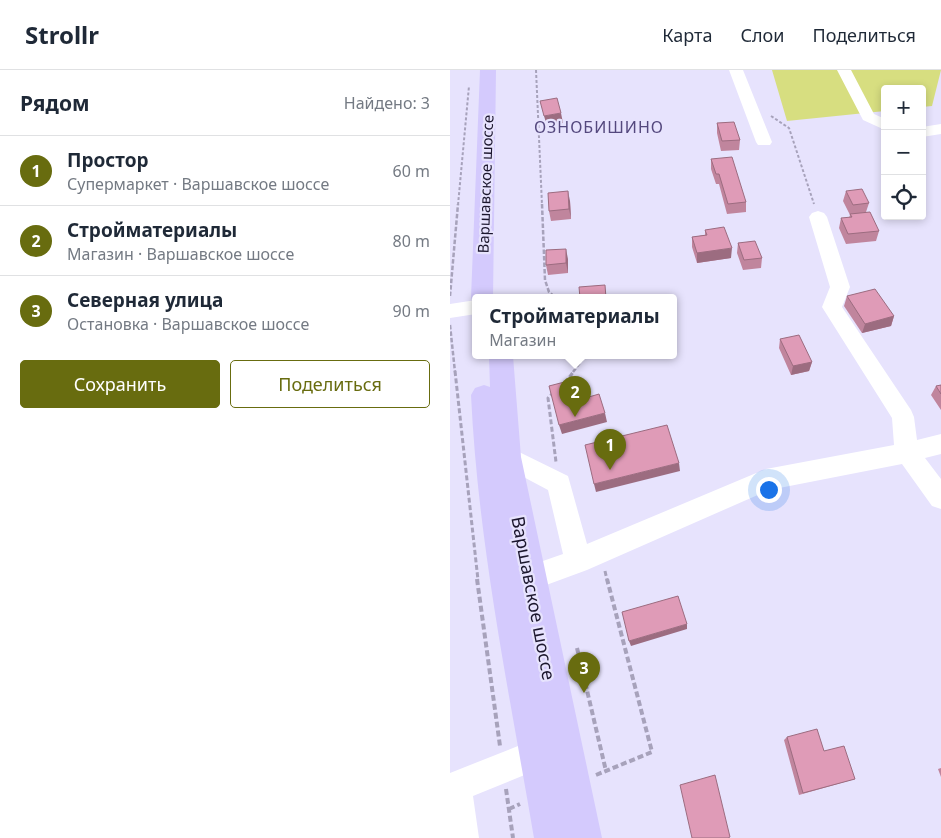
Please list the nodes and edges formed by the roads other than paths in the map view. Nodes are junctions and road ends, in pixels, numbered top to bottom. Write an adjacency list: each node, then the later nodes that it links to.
1 (488, 70): 10 (main road, Варшавское шоссе)
2 (500, 70): 11 (main road, Варшавское шоссе)
3 (736, 70): 8 (lane)
4 (844, 70): 5 (lane)
5 (881, 123)
6 (941, 129): 7 (lane)
7 (926, 131)
8 (764, 142)
9 (818, 217): 17 (lane)
10 (482, 294)
11 (498, 294)
12 (472, 308): 13 (lane)
13 (450, 311)
14 (483, 359): 22 (main road, Варшавское шоссе)
15 (501, 359): 18 (main road, Варшавское шоссе)
16 (941, 444): 17 (lane)
17 (907, 453): 19 (lane); 20 (lane)
18 (507, 457): 20 (lane); 21 (main road, Варшавское шоссе)
19 (941, 498)
20 (589, 556): 21 (lane)
21 (530, 578): 26 (main road, Варшавское шоссе)
22 (538, 754): 23 (lane); 25 (main road, Варшавское шоссе)
23 (453, 788): 24 (lane)
24 (462, 838)
25 (553, 838)
26 (582, 838)

